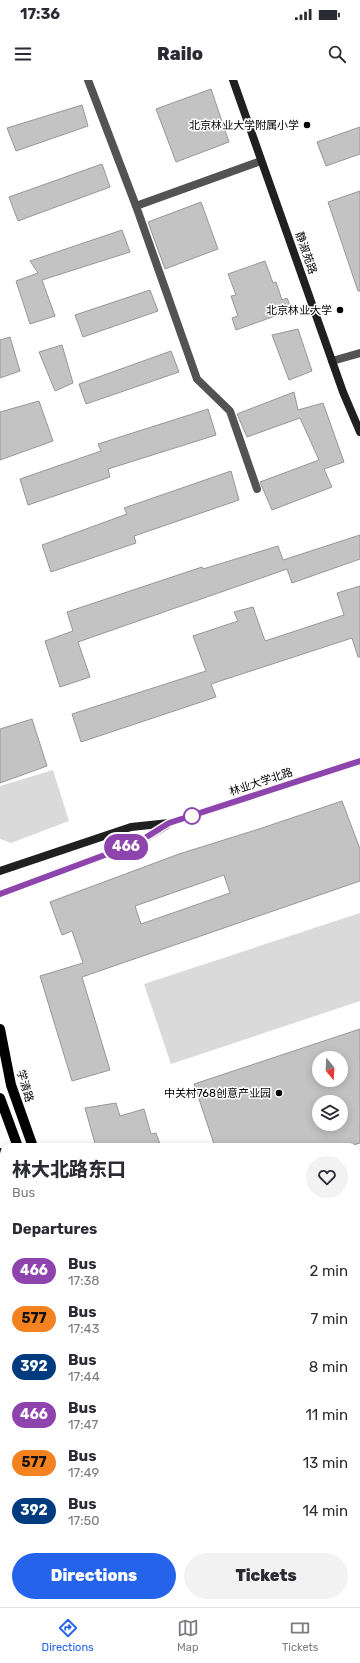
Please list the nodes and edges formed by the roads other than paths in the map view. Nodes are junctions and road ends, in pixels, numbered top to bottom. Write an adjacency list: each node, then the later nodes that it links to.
1 (88, 80): 4 (street)
2 (233, 80): 3 (street, 静淑苑路)
3 (261, 160): 4 (street); 6 (street, 静淑苑路)
4 (136, 206): 8 (street)
5 (360, 353): 6 (street)
6 (332, 361): 7 (street, 静淑苑路)
7 (360, 432)
8 (257, 489)
9 (360, 761): 10 (street, 林业大学北路)
10 (169, 823): 11 (street, 林业大学北路); 12 (street, 林业大学北路)
11 (0, 871)
12 (0, 894)
13 (0, 1030): 16 (main road, 学清路)
14 (0, 1098): 15 (main road)
15 (17, 1143)
16 (33, 1143)

